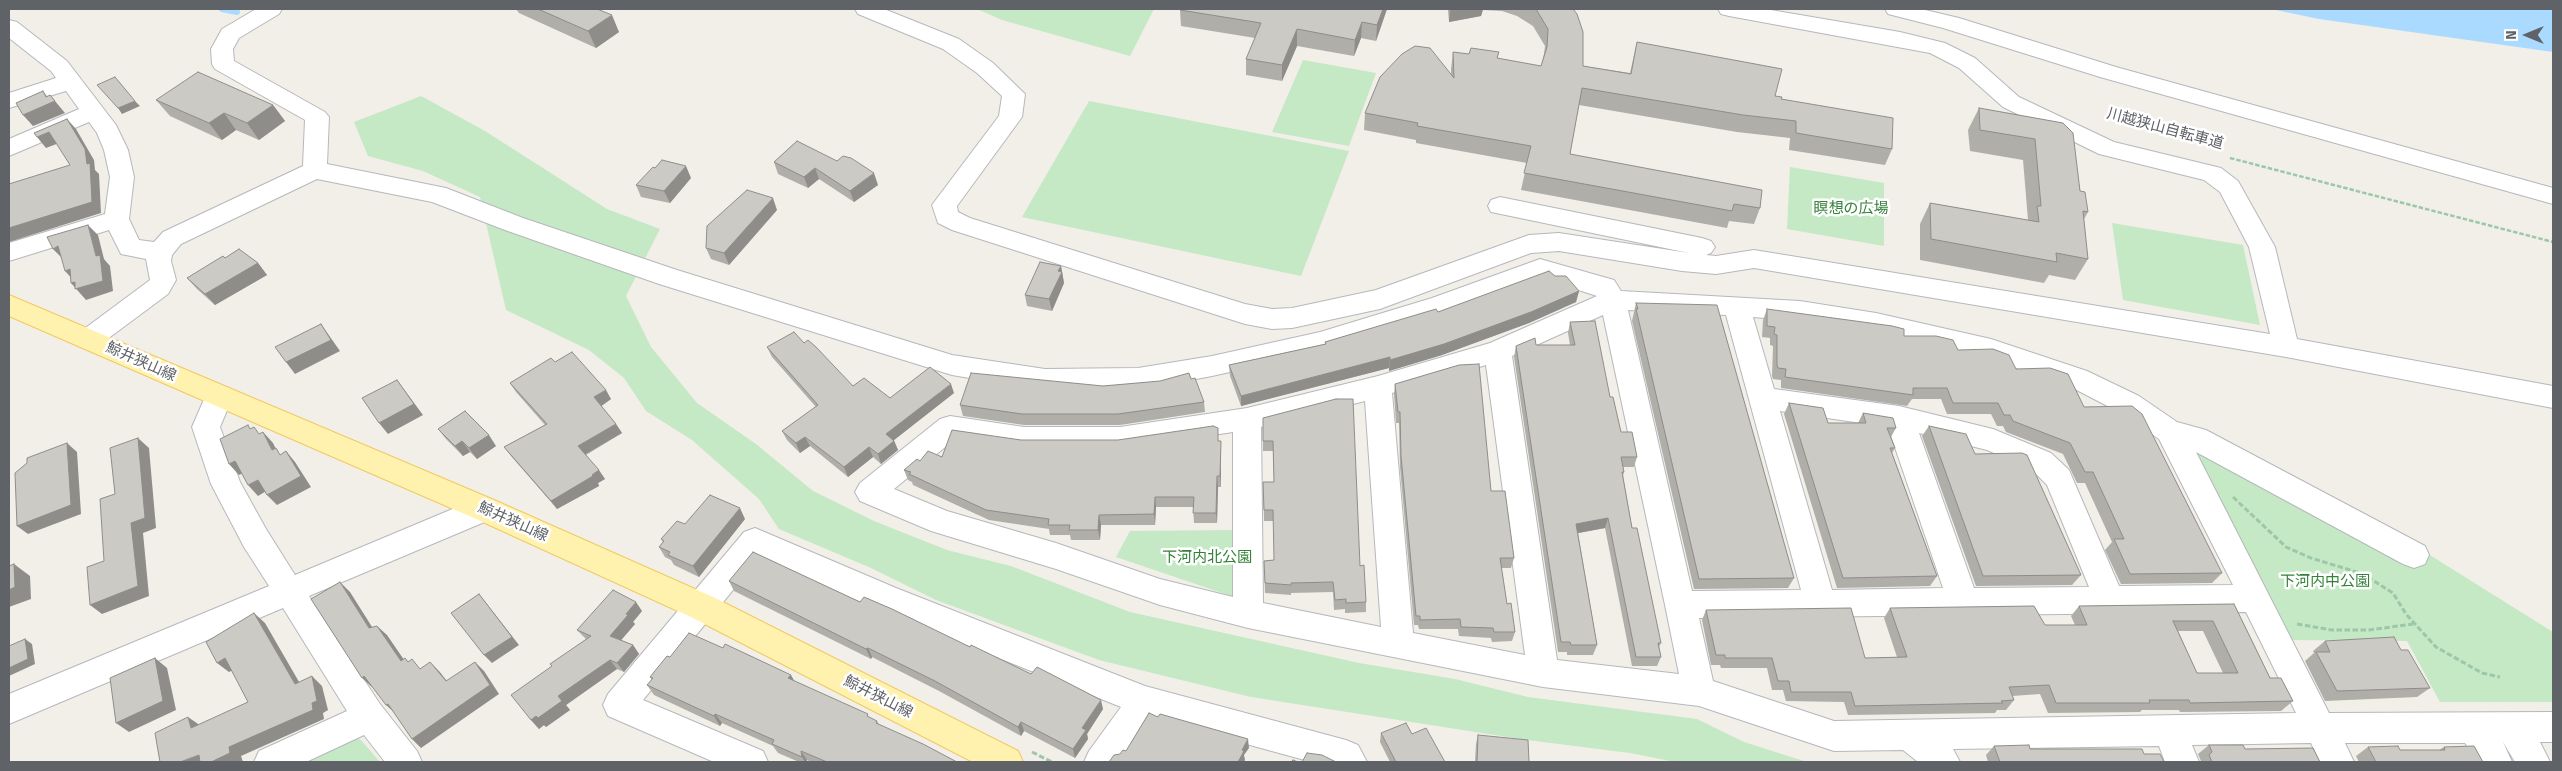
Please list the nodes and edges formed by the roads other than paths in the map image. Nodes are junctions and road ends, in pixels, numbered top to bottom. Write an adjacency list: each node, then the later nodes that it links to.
1 (271, 9): 10 (street)
2 (866, 9): 16 (street)
3 (1729, 9): 23 (street)
4 (1896, 9): 11 (street)
5 (9, 27): 6 (street)
6 (71, 81): 7 (street); 8 (street)
7 (9, 101)
8 (92, 112): 9 (street); 13 (street)
9 (9, 148)
10 (316, 161): 15 (street); 18 (street)
11 (2553, 196)
12 (1500, 206): 16 (street)
13 (117, 220): 14 (street); 15 (street)
14 (9, 252)
15 (160, 252): 22 (street)
16 (1822, 272): 17 (street)
17 (1876, 282): 21 (street); 23 (street)
18 (1613, 300): 20 (street); 24 (street); 38 (street)
19 (9, 305): 22 (main road, 鯨井狭山線)
20 (1737, 306): 21 (street); 28 (street)
21 (1876, 323): 31 (street)
22 (89, 340): 26 (main road, 鯨井狭山線)
23 (2286, 347): 27 (street)
24 (1498, 350): 25 (street); 43 (street)
25 (1378, 387): 30 (street); 42 (street)
26 (219, 396): 32 (main road, 鯨井狭山線); 34 (street)
27 (2553, 397)
28 (1764, 398): 29 (street); 37 (street)
29 (1899, 417): 35 (street); 36 (street)
30 (1247, 419): 41 (street); 41 (street)
31 (2170, 431): 33 (street); 40 (street)
32 (484, 510): 34 (street); 39 (main road, 鯨井狭山線)
33 (2414, 555)
34 (290, 591): 46 (street); 47 (street)
35 (2110, 599): 36 (street); 40 (street)
36 (1963, 601): 37 (street)
37 (1820, 603): 38 (street)
38 (1680, 606): 44 (street)
39 (702, 607): 45 (street); 56 (street); 57 (main road, 鯨井狭山線)
40 (2258, 607): 51 (street)
41 (1248, 614): 42 (street)
42 (1398, 644): 43 (street)
43 (1543, 673): 44 (street)
44 (1698, 691): 53 (street)
45 (1144, 700): 58 (street); 59 (street)
46 (9, 709)
47 (370, 716): 54 (street); 55 (street)
48 (2474, 727): 49 (street); 51 (street); 63 (street)
49 (2512, 727): 50 (street); 64 (street)
50 (2553, 727)
51 (2319, 728): 52 (street); 62 (street)
52 (2169, 730): 53 (street); 61 (street)
53 (1908, 734): 60 (street)
54 (271, 762)
55 (405, 762)
56 (751, 762)
57 (1006, 762)
58 (1101, 762)
59 (1350, 762)
60 (1943, 762)
61 (2182, 762)
62 (2336, 762)
63 (2495, 762)
64 (2533, 762)

